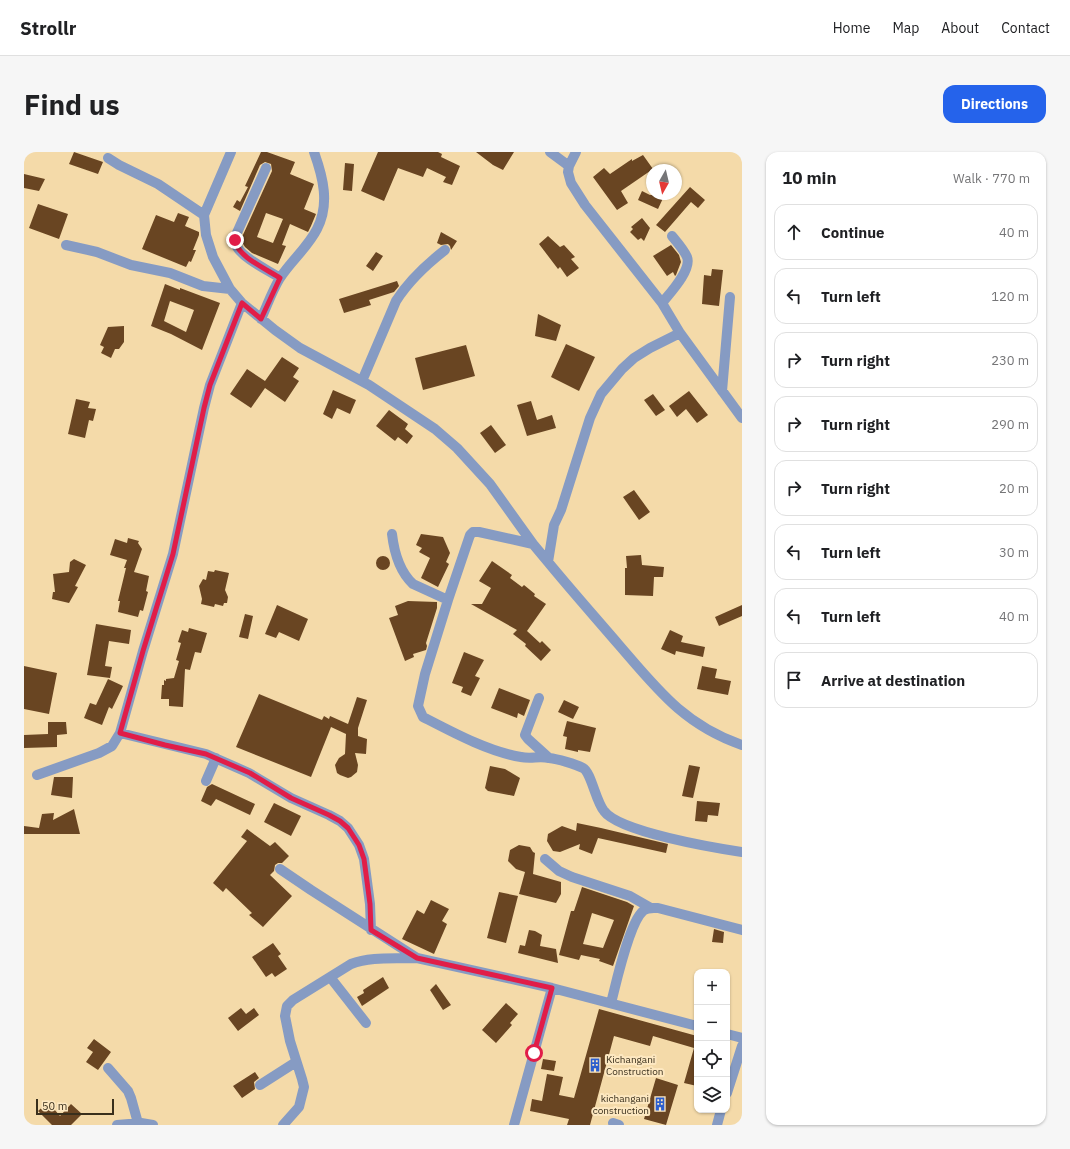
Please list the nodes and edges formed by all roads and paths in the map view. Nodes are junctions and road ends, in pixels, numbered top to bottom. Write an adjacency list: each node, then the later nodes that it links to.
1 (231, 152): 8 (street)
2 (314, 152): 12 (street)
3 (550, 152): 6 (street)
4 (576, 152): 6 (street)
5 (108, 158): 8 (street)
6 (569, 166): 16 (street)
7 (266, 168): 12 (street)
8 (204, 215): 13 (street)
9 (672, 236): 16 (street)
10 (66, 245): 13 (street)
11 (445, 250): 19 (street)
12 (280, 278): 17 (street)
13 (230, 289): 15 (street)
14 (730, 297): 20 (street)
15 (242, 303): 17 (street); 27 (street)
16 (662, 303): 18 (street)
17 (261, 319): 19 (street)
18 (680, 333): 20 (street); 24 (street)
19 (362, 382): 23 (street)
20 (722, 391): 21 (street)
21 (742, 418)
22 (392, 534): 25 (street)
23 (533, 544): 24 (street); 25 (street)
24 (548, 562): 28 (street)
25 (448, 600): 30 (street)
26 (539, 698): 30 (street)
27 (120, 733): 29 (street); 31 (street)
28 (742, 745)
29 (216, 758): 32 (street); 37 (street)
30 (549, 758): 33 (street)
31 (37, 774)
32 (206, 781)
33 (742, 852)
34 (545, 859): 36 (street)
35 (280, 868): 37 (street)
36 (651, 908): 38 (street); 42 (street)
37 (371, 930): 39 (street)
38 (742, 930)
39 (417, 958): 40 (street); 41 (street)
40 (330, 977): 43 (street); 48 (street)
41 (552, 988): 42 (street); 57 (street)
42 (611, 1003): 44 (street)
43 (366, 1023)
44 (694, 1025)
45 (730, 1035): 46 (street)
46 (742, 1038)
47 (742, 1046): 50 (street)
48 (296, 1062): 51 (street); 56 (street)
49 (108, 1068): 53 (street)
50 (730, 1084)
51 (260, 1085)
52 (720, 1113): 58 (street)
53 (138, 1123): 54 (street); 55 (street)
54 (117, 1125)
55 (153, 1125)
56 (283, 1125)
57 (514, 1125)
58 (717, 1125)

